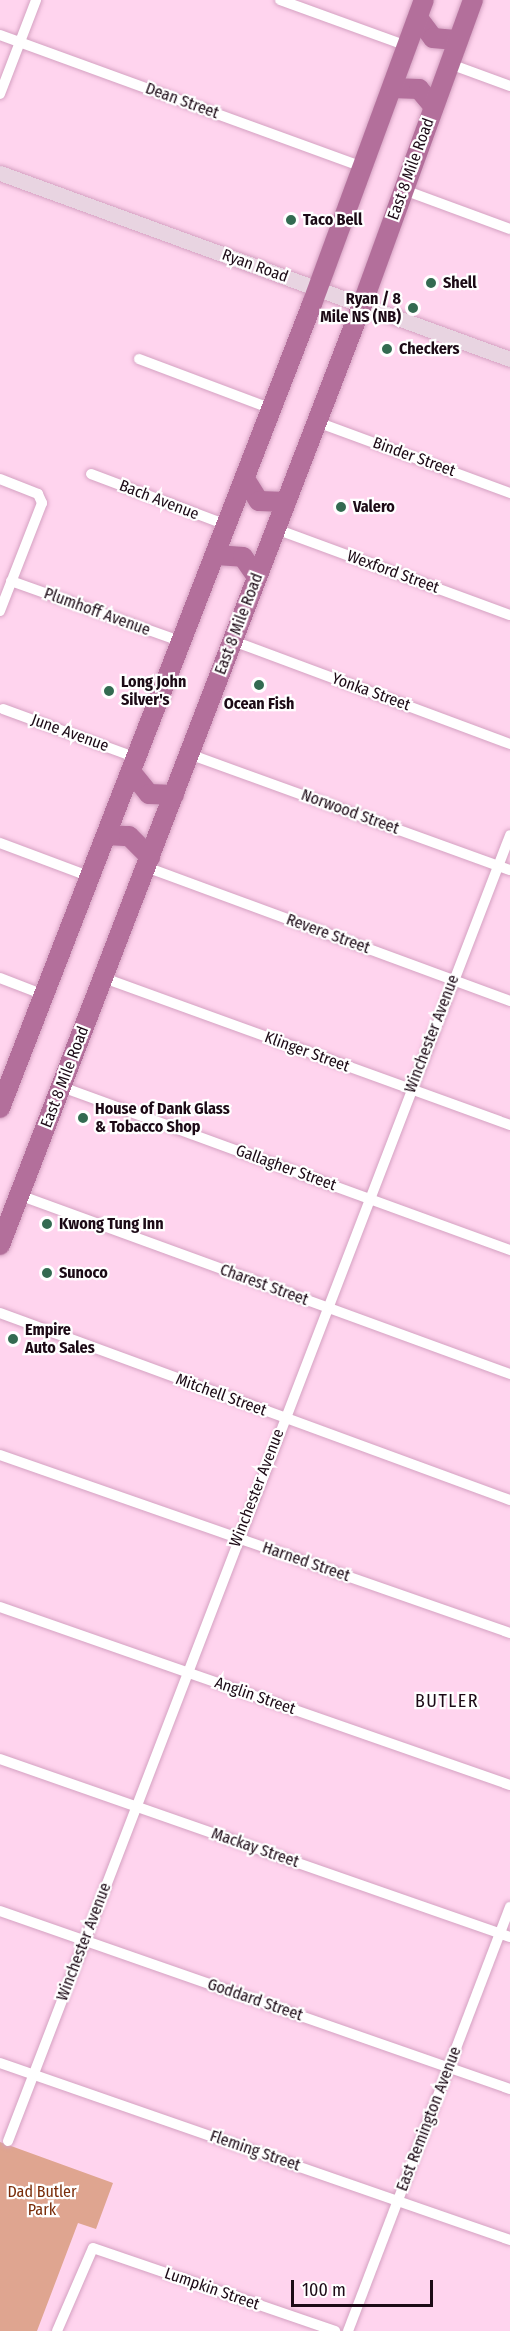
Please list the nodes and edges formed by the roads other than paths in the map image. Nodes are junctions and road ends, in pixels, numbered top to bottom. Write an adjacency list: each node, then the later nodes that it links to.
1 (36, 0): 7 (street)
2 (280, 0): 8 (street)
3 (473, 0): 6 (highway, East 8 Mile Road)
4 (421, 9): 6 (highway); 8 (highway)
5 (0, 35): 7 (street, Dean Street)
6 (458, 40): 9 (highway, East 8 Mile Road)
7 (21, 42): 12 (street); 14 (street, Dean Street)
8 (407, 46): 11 (highway)
9 (450, 64): 10 (street); 13 (highway, East 8 Mile Road)
10 (510, 86)
11 (392, 88): 13 (highway); 14 (highway)
12 (0, 94)
13 (434, 107): 16 (highway, East 8 Mile Road)
14 (363, 167): 18 (highway)
15 (0, 173): 18 (main road, Ryan Road)
16 (404, 190): 17 (street); 19 (highway, East 8 Mile Road)
17 (510, 229)
18 (318, 289): 19 (main road, Ryan Road); 22 (highway)
19 (362, 305): 21 (main road, Ryan Road); 23 (highway, East 8 Mile Road)
20 (139, 359): 22 (street)
21 (510, 359)
22 (272, 409): 26 (highway)
23 (317, 422): 27 (street, Binder Street); 28 (highway, East 8 Mile Road)
24 (91, 474): 29 (street, Bach Avenue)
25 (0, 479): 33 (street)
26 (245, 479): 28 (highway); 29 (highway)
27 (510, 493)
28 (286, 502): 30 (highway, East 8 Mile Road)
29 (227, 525): 31 (highway)
30 (276, 529): 32 (highway, East 8 Mile Road); 35 (street, Wexford Street)
31 (216, 555): 32 (highway); 37 (highway)
32 (257, 577): 36 (highway, East 8 Mile Road)
33 (11, 581): 34 (street); 37 (street, Plumhoff Avenue)
34 (0, 611)
35 (510, 615)
36 (233, 641): 39 (street, Yonka Street); 40 (highway, East 8 Mile Road)
37 (182, 642): 41 (highway)
38 (3, 709): 41 (street, June Avenue)
39 (510, 744)
40 (189, 754): 42 (highway, East 8 Mile Road); 47 (street, Norwood Street)
41 (135, 766): 42 (highway); 44 (highway)
42 (174, 795): 46 (highway, East 8 Mile Road)
43 (510, 835): 47 (street, Winchester Avenue)
44 (107, 836): 46 (highway); 49 (highway)
45 (0, 843): 49 (street)
46 (148, 862): 51 (highway, East 8 Mile Road); 52 (street, Revere Street)
47 (498, 866): 48 (street, Norwood Street); 52 (street, Winchester Avenue)
48 (510, 870)
49 (91, 877): 53 (highway)
50 (0, 978): 53 (street)
51 (104, 978): 55 (highway, East 8 Mile Road); 56 (street, Klinger Street)
52 (453, 980): 54 (street, Revere Street); 56 (street, Winchester Avenue)
53 (45, 995): 57 (highway)
54 (510, 1001)
55 (62, 1087): 59 (highway, East 8 Mile Road); 60 (street, Gallagher Street)
56 (411, 1090): 58 (street, Klinger Street); 60 (street, Winchester Avenue)
57 (0, 1108)
58 (510, 1125)
59 (19, 1195): 61 (highway, East 8 Mile Road); 63 (street, Charest Street)
60 (369, 1199): 62 (street, Gallagher Street); 63 (street, Winchester Avenue)
61 (0, 1245)
62 (510, 1250)
63 (326, 1308): 65 (street, Charest Street); 66 (street, Winchester Avenue)
64 (0, 1313): 66 (street, Mitchell Street)
65 (510, 1374)
66 (284, 1418): 68 (street, Mitchell Street); 69 (street, Winchester Avenue)
67 (0, 1455): 69 (street, Harned Street)
68 (510, 1500)
69 (238, 1538): 71 (street, Harned Street); 72 (street, Winchester Avenue)
70 (0, 1607): 72 (street, Anglin Street)
71 (510, 1633)
72 (187, 1672): 74 (street, Anglin Street); 75 (street, Winchester Avenue)
73 (0, 1759): 75 (street, Mackay Street)
74 (510, 1785)
75 (136, 1806): 78 (street, Mackay Street); 79 (street, Winchester Avenue)
76 (510, 1907): 78 (street, East Remington Avenue)
77 (0, 1911): 79 (street, Goddard Street)
78 (505, 1935): 81 (street, East Remington Avenue)
79 (84, 1941): 81 (street, Goddard Street); 82 (street, Winchester Avenue)
80 (0, 2063): 82 (street, Fleming Street)
81 (449, 2067): 83 (street, Goddard Street); 85 (street, East Remington Avenue)
82 (33, 2074): 84 (street, Winchester Avenue); 85 (street, Fleming Street)
83 (510, 2089)
84 (8, 2141)
85 (398, 2201): 86 (street, Fleming Street); 89 (street, East Remington Avenue)
86 (510, 2240)
87 (57, 2331): 88 (street, Lumpkin Street)
88 (335, 2331)
89 (348, 2331)

